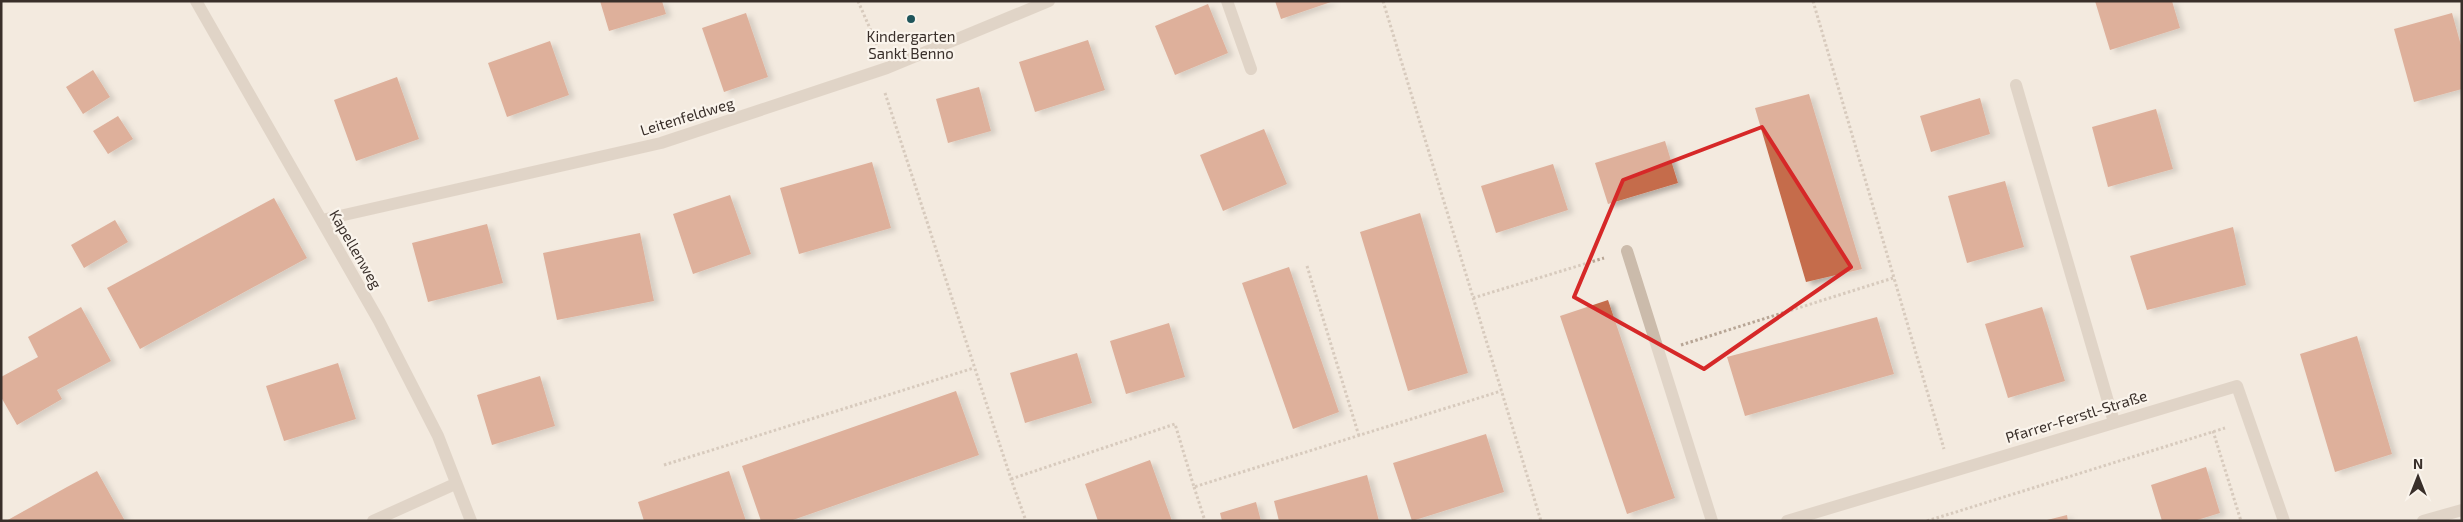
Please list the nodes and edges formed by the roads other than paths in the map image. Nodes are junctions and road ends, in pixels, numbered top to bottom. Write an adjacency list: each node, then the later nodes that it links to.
1 (196, 1): 6 (street, Kapellenweg)
2 (1049, 1): 6 (street, Leitenfeldweg)
3 (1227, 1): 4 (street)
4 (1251, 69)
5 (2016, 85): 8 (street)
6 (322, 220): 9 (street, Kapellenweg)
7 (1627, 252): 13 (street)
8 (2114, 422): 14 (street, Pfarrer-Ferstl-Straße); 15 (street, Pfarrer-Ferstl-Straße)
9 (455, 484): 11 (street); 12 (street, Kapellenweg)
10 (2462, 510): 16 (street)
11 (373, 521)
12 (471, 521)
13 (1712, 521)
14 (1787, 521)
15 (2284, 521)
16 (2423, 521)

